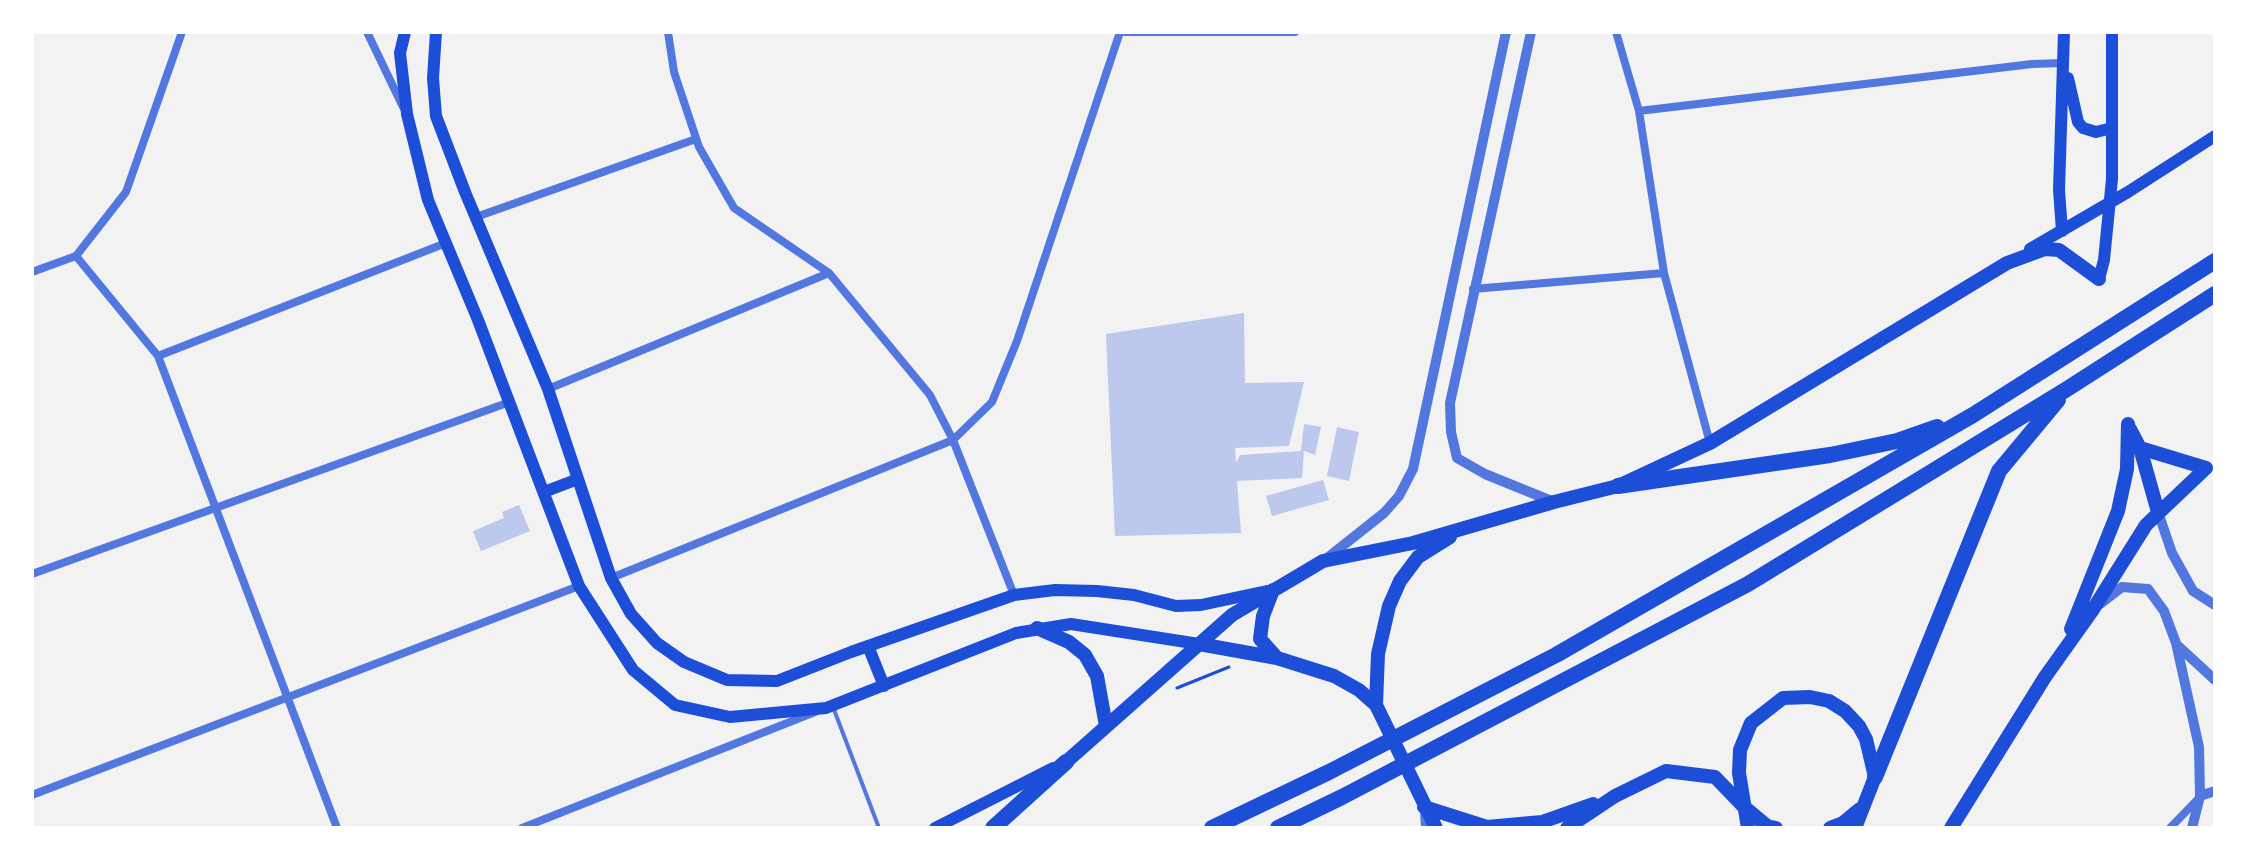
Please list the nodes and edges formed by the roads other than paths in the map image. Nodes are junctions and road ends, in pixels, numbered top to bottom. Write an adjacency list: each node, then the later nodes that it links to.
1 (182, 32): 24 (street)
2 (367, 32): 16 (street)
3 (405, 32): 16 (main road)
4 (436, 32): 21 (main road)
5 (668, 32): 19 (street)
6 (1120, 32): 7 (street); 38 (street)
7 (1266, 32): 8 (street)
8 (1295, 32)
9 (1507, 32): 10 (street); 49 (street)
10 (1528, 32): 31 (street)
11 (1616, 32): 15 (street)
12 (2064, 32): 14 (main road)
13 (2112, 32): 17 (main road)
14 (2064, 63): 15 (street); 17 (main road); 22 (main road)
15 (1639, 111): 29 (street)
16 (407, 114): 23 (main road)
17 (2112, 128): 20 (main road)
18 (2215, 136): 20 (main road)
19 (696, 139): 21 (street); 28 (street)
20 (2110, 202): 22 (main road); 30 (main road)
21 (476, 217): 34 (main road)
22 (2062, 231): 26 (main road)
23 (446, 243): 33 (street); 36 (main road)
24 (76, 256): 27 (street); 33 (street)
25 (2215, 261): 37 (highway)
26 (2007, 263): 30 (main road); 39 (main road)
27 (32, 272)
28 (829, 273): 34 (street); 38 (street)
29 (1664, 273): 31 (street); 39 (street)
30 (2099, 279)
31 (1473, 289): 45 (street)
32 (2215, 294): 35 (highway)
33 (158, 356): 46 (street)
34 (548, 389): 42 (main road)
35 (2067, 389): 70 (highway); 84 (highway)
36 (507, 403): 44 (main road); 46 (street)
37 (1973, 415): 43 (highway); 83 (highway)
38 (953, 440): 51 (street); 54 (street)
39 (1710, 443): 43 (main road)
40 (2140, 448): 41 (main road); 47 (main road); 60 (main road)
41 (2211, 465): 47 (main road)
42 (578, 479): 44 (main road); 51 (main road)
43 (1618, 486): 45 (main road)
44 (544, 492): 52 (main road)
45 (1554, 502): 48 (main road)
46 (214, 510): 50 (street); 65 (street)
47 (2158, 512): 55 (street); 56 (main road)
48 (1469, 526): 49 (main road); 66 (main road)
49 (1323, 561): 53 (main road)
50 (32, 574)
51 (611, 578): 61 (main road)
52 (579, 586): 65 (street); 67 (main road)
53 (1273, 590): 54 (main road); 59 (main road); 62 (main road)
54 (1014, 595): 61 (main road)
55 (2215, 605)
56 (2092, 611): 58 (street); 60 (main road)
57 (1037, 628): 59 (main road); 64 (main road); 68 (main road)
58 (2176, 643): 63 (street); 74 (street)
59 (1199, 644): 62 (main road); 68 (main road)
60 (2065, 644): 92 (main road)
61 (868, 646): 64 (main road)
62 (1277, 658): 66 (main road)
63 (2215, 680)
64 (884, 686): 67 (main road)
65 (287, 697): 72 (street); 78 (street)
66 (1376, 705): 76 (main road)
67 (829, 707): 79 (street); 80 (lane)
68 (1106, 726): 69 (main road)
69 (1066, 762): 81 (main road); 82 (highway)
70 (1875, 777): 75 (main road); 77 (main road)
71 (2215, 791): 74 (street)
72 (32, 795)
73 (1615, 796): 75 (main road); 76 (main road); 87 (main road)
74 (2200, 796): 93 (street); 94 (street)
75 (1743, 806): 88 (main road); 89 (main road)
76 (1424, 807): 85 (street); 86 (main road)
77 (1862, 807): 90 (main road); 91 (main road)
78 (337, 828)
79 (522, 828)
80 (879, 828)
81 (935, 828)
82 (993, 828)
83 (1212, 828)
84 (1278, 828)
85 (1425, 828)
86 (1436, 828)
87 (1567, 828)
88 (1748, 828)
89 (1776, 828)
90 (1830, 828)
91 (1855, 828)
92 (1951, 828)
93 (2170, 828)
94 (2192, 828)

